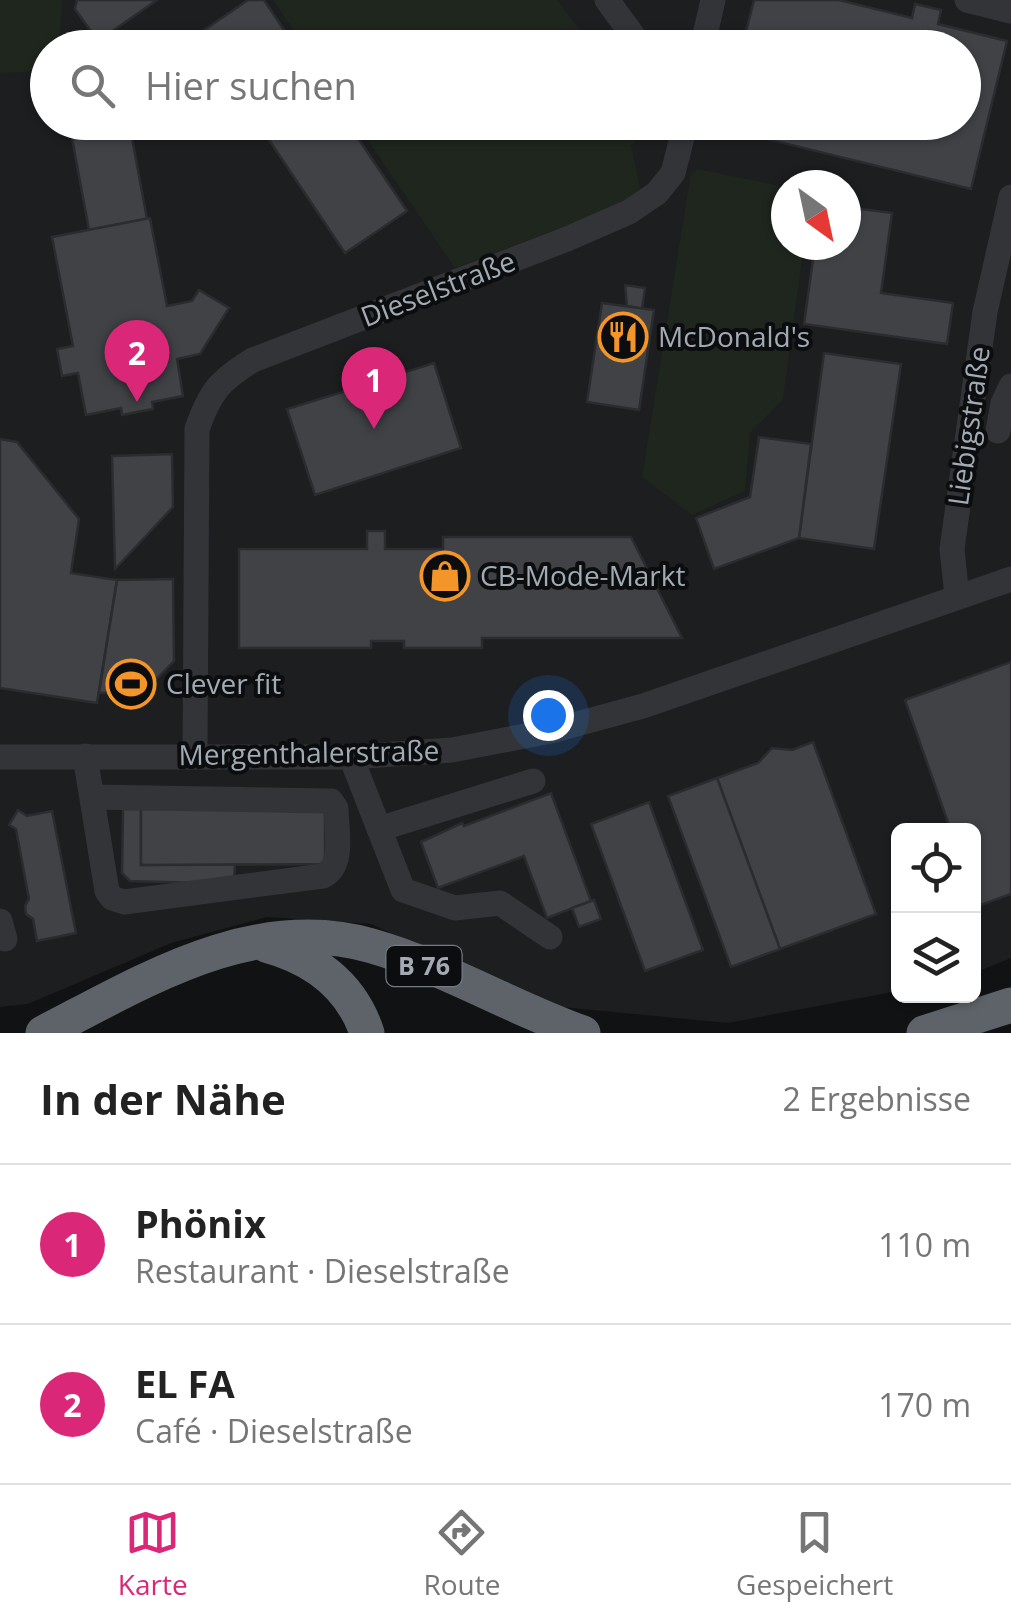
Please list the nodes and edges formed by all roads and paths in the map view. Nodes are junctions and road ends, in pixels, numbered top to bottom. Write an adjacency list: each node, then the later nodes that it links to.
1 (607, 0): 5 (street)
2 (713, 0): 6 (street)
3 (966, 0): 4 (street)
4 (1011, 11)
5 (629, 30)
6 (706, 30)
7 (681, 140): 14 (street, Dieselstraße)
8 (1011, 197): 12 (street, Liebigstraße)
9 (1011, 386): 10 (street)
10 (998, 431)
11 (1011, 579): 12 (street, Mergenthalerstraße)
12 (957, 597): 16 (street, Mergenthalerstraße)
13 (85, 756): 14 (street, Mergenthalerstraße); 15 (street, Mergenthalerstraße); 19 (street)
14 (186, 756): 16 (street, Mergenthalerstraße); 18 (street, Dieselstraße)
15 (0, 757)
16 (351, 757): 20 (street)
17 (534, 781): 20 (street)
18 (182, 797): 19 (street); 19 (street)
19 (92, 798)
20 (379, 829): 21 (street)
21 (550, 937)
22 (256, 943): 24 (highway, B 76); 25 (highway, B 76); 26 (highway, B 76)
23 (1011, 1005): 27 (highway)
24 (43, 1033)
25 (366, 1033)
26 (583, 1033)
27 (924, 1033)

